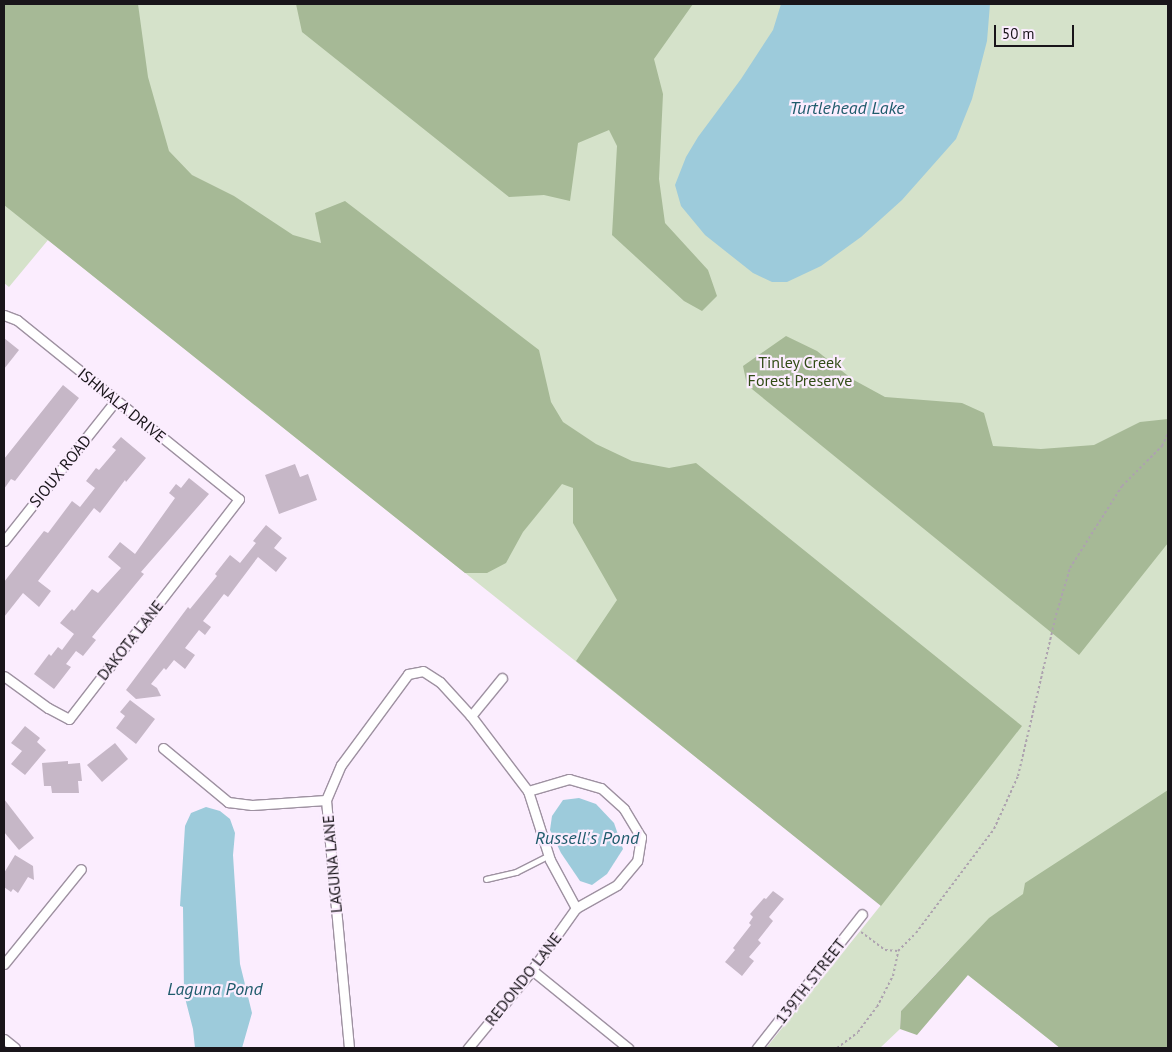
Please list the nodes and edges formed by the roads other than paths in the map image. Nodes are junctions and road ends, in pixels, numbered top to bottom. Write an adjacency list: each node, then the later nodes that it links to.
1 (4, 315): 2 (street, ISHNALA DRIVE)
2 (116, 400): 3 (street, ISHNALA DRIVE); 4 (street, SIOUX ROAD)
3 (239, 499): 5 (street, DAKOTA LANE)
4 (4, 541)
5 (4, 676)
6 (502, 678): 7 (street)
7 (471, 716): 9 (street); 10 (street, LAGUNA LANE)
8 (163, 748): 10 (street)
9 (528, 791): 11 (street); 14 (street, REDONDO LANE)
10 (326, 800): 20 (street, LAGUNA LANE)
11 (548, 856): 13 (lane); 14 (street)
12 (81, 869): 16 (street)
13 (486, 879)
14 (576, 908): 17 (street, REDONDO LANE)
15 (862, 914): 23 (street, 139TH STREET)
16 (4, 964)
17 (532, 970): 21 (street, REDONDO LANE); 22 (street)
18 (4, 1039): 19 (street)
19 (15, 1048)
20 (349, 1048)
21 (468, 1048)
22 (628, 1048)
23 (757, 1048)

